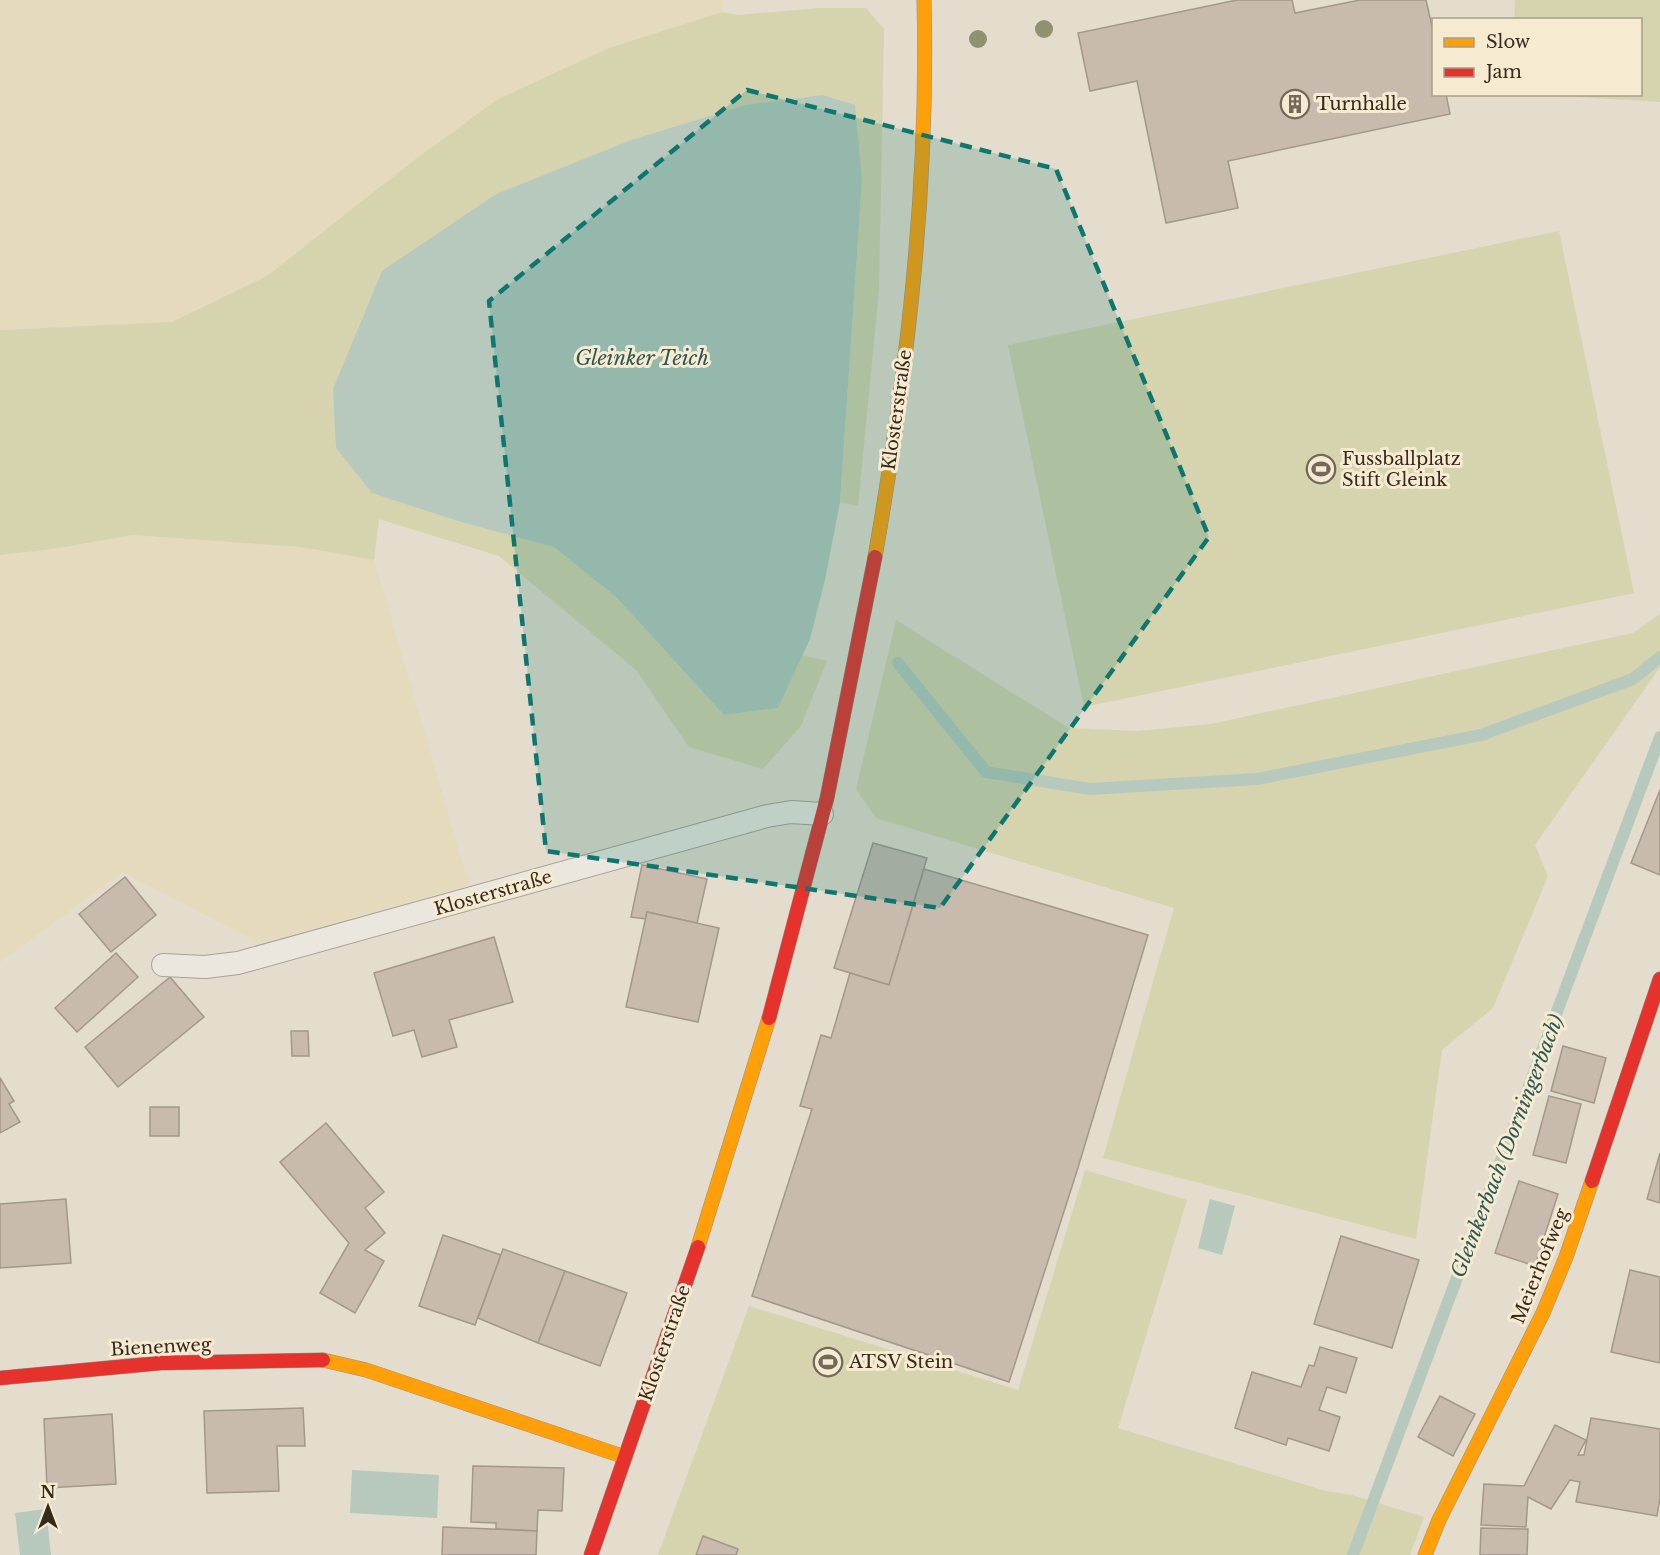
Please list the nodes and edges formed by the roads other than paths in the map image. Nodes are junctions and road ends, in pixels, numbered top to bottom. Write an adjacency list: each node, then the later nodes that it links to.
1 (924, 0): 2 (street, Klosterstraße)
2 (822, 814): 3 (lane, Klosterstraße); 6 (street, Klosterstraße)
3 (163, 965)
4 (1660, 979): 8 (street, Meierhofweg)
5 (0, 1378): 6 (street, Bienenweg)
6 (626, 1457): 7 (street, Klosterstraße)
7 (591, 1555)
8 (1425, 1555)

